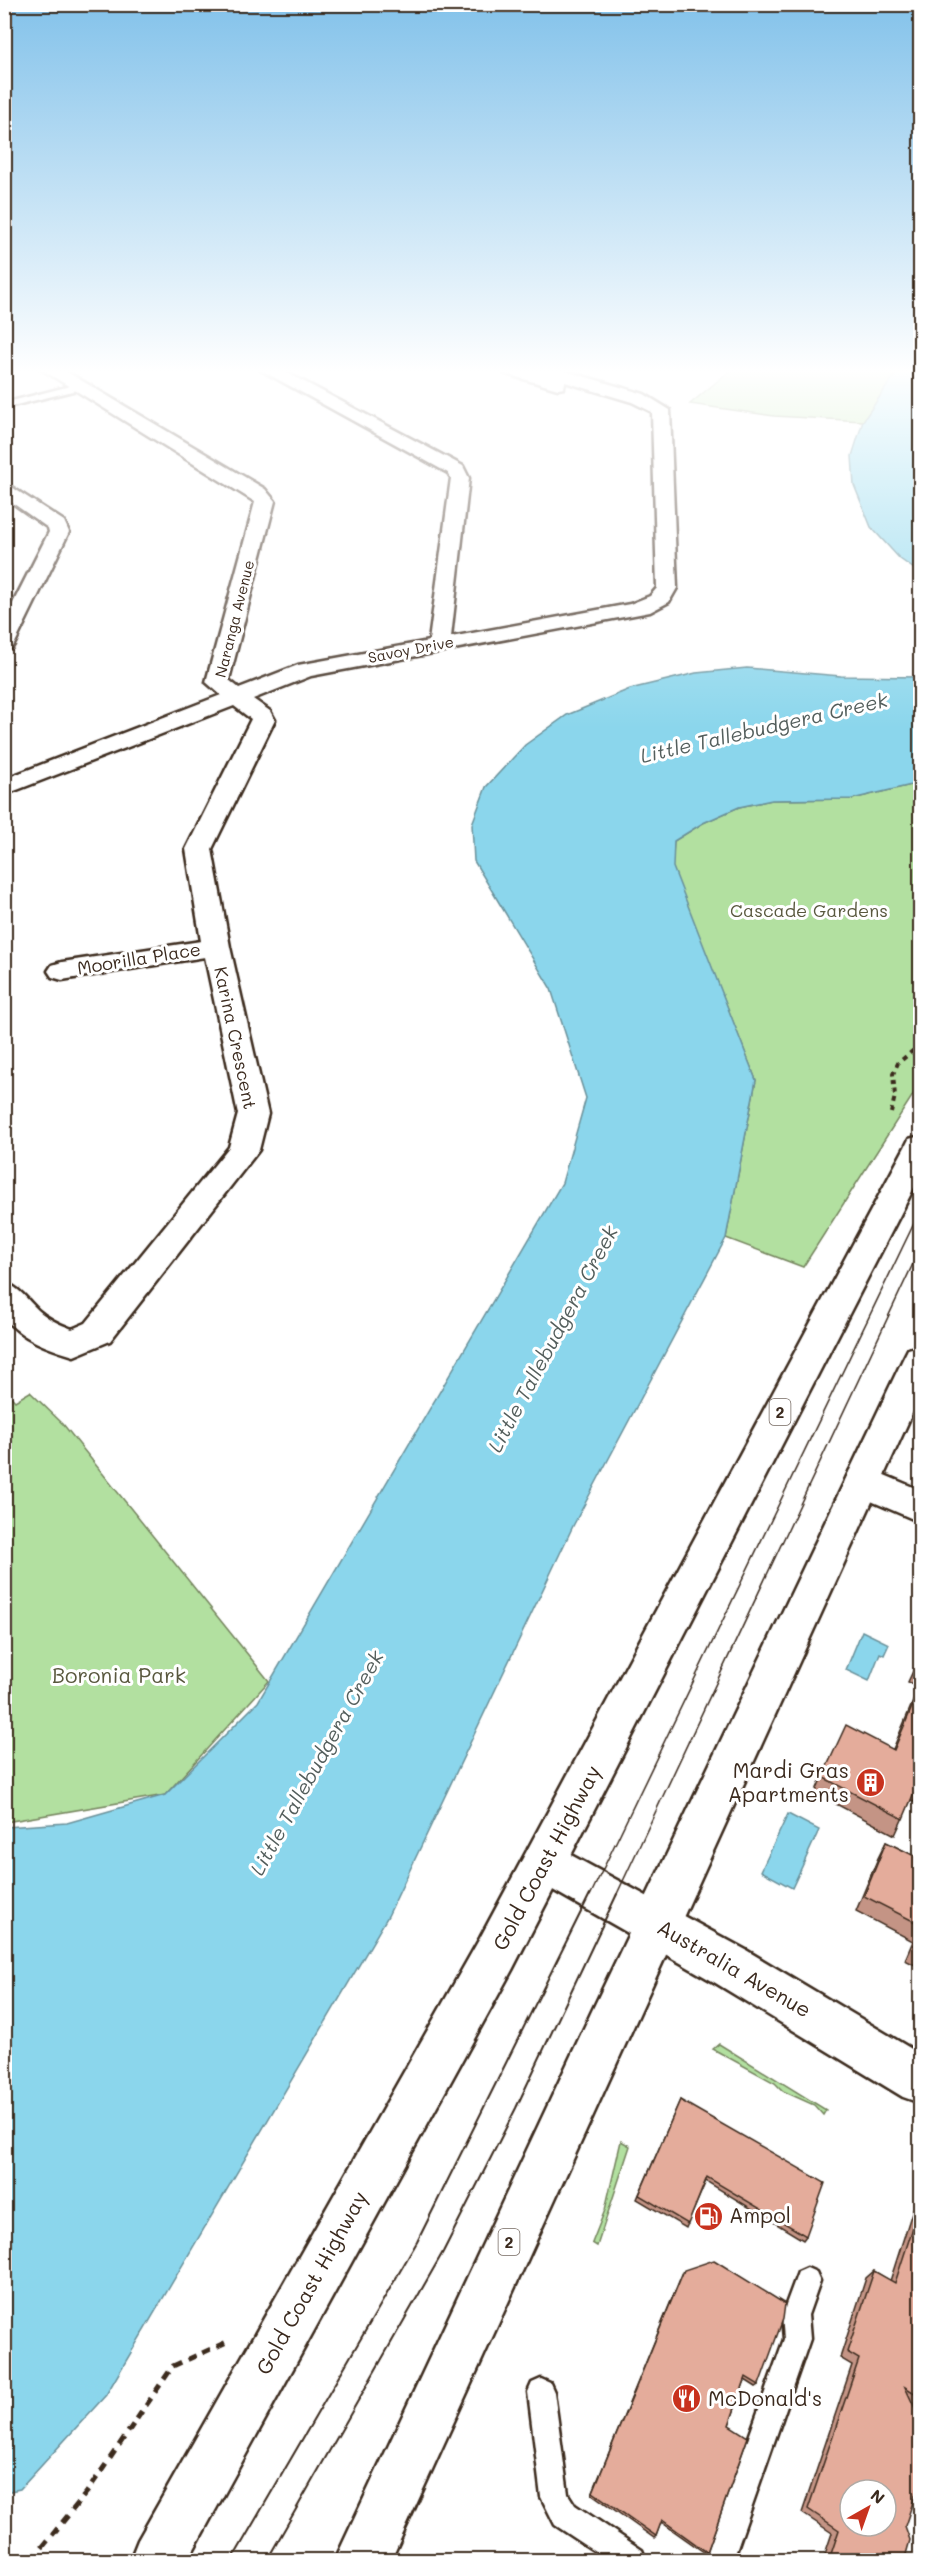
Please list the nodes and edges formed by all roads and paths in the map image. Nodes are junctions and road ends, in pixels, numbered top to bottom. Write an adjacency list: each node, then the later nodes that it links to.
1 (5, 489): 5 (main road)
2 (251, 489): 7 (main road, Naranga Avenue)
3 (459, 489): 6 (main road)
4 (663, 489): 6 (main road, Savoy Drive)
5 (4, 643)
6 (439, 645): 7 (main road, Savoy Drive)
7 (236, 696): 8 (main road, Savoy Drive); 9 (main road, Karina Crescent)
8 (10, 779)
9 (216, 947): 10 (main road, Moorilla Place); 14 (main road, Karina Crescent)
10 (62, 970)
11 (921, 1035): 12 (path)
12 (891, 1113)
13 (921, 1147): 18 (main road, Gold Coast Highway / 2)
14 (4, 1295)
15 (921, 1359): 16 (main road, 2)
16 (863, 1481): 17 (main road); 19 (main road, 2)
17 (921, 1507)
18 (545, 1862): 19 (main road, Australia Avenue); 25 (main road, Gold Coast Highway / 2)
19 (658, 1925): 20 (main road, Australia Avenue); 26 (main road, 2)
20 (921, 2080)
21 (807, 2281): 28 (lane)
22 (229, 2341): 24 (path)
23 (541, 2391): 27 (lane)
24 (32, 2560)
25 (159, 2560)
26 (363, 2560)
27 (632, 2560)
28 (719, 2560)

